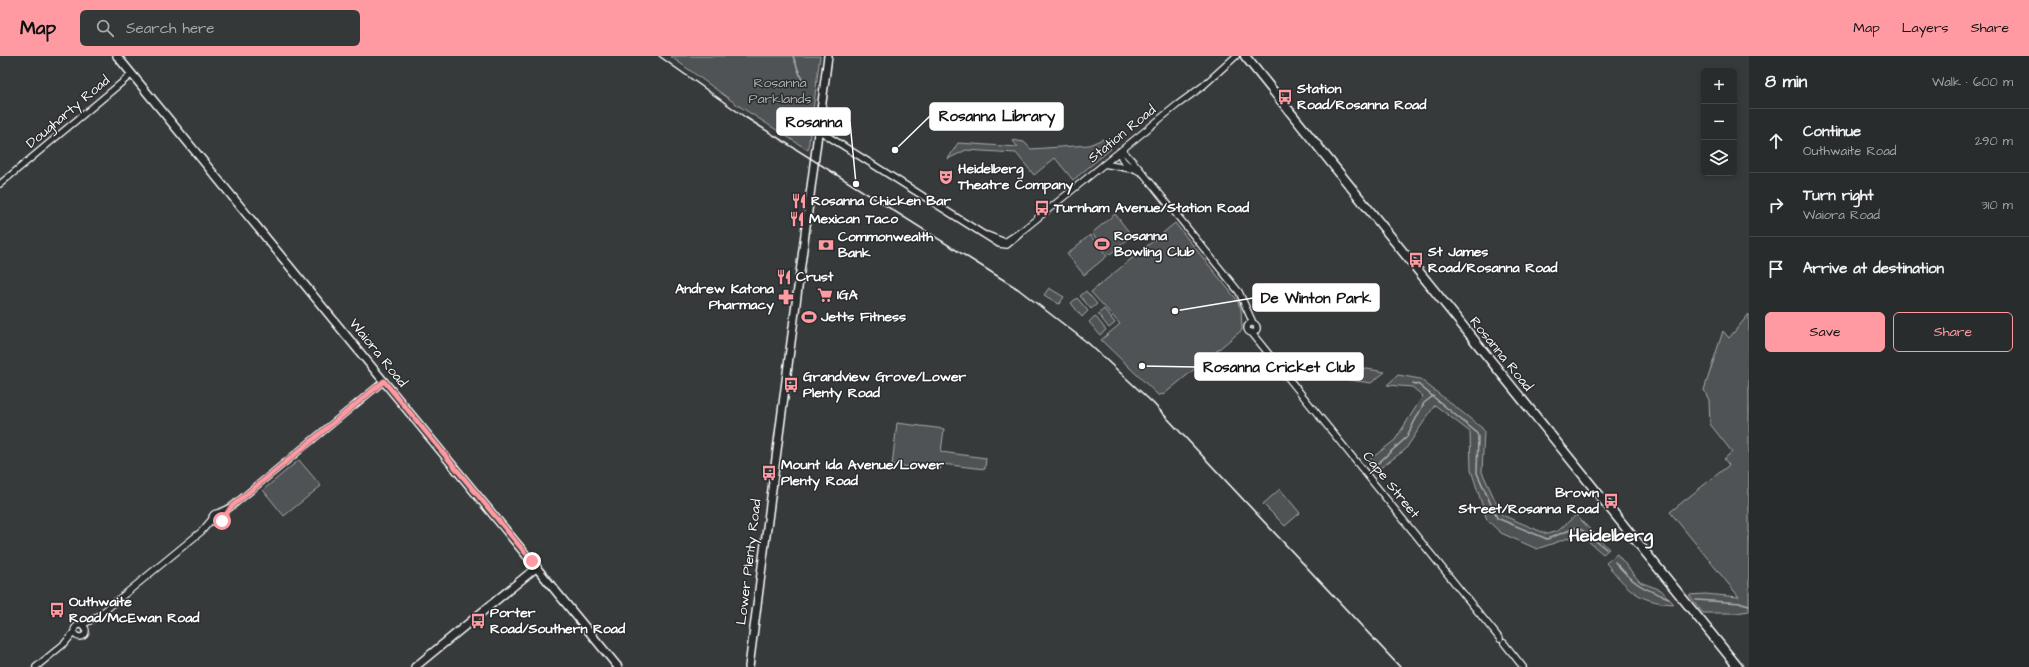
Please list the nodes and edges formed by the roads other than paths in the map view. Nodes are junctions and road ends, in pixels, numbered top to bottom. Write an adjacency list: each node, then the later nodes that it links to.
1 (117, 56): 5 (main road, Waiora Road)
2 (828, 56): 6 (main road, Lower Plenty Road)
3 (1236, 56): 7 (street, Station Road)
4 (1245, 56): 25 (highway, Rosanna Road)
5 (132, 74): 11 (street, Dougharty Road); 14 (main road, Waiora Road)
6 (818, 130): 8 (street, Station Road); 23 (main road, Lower Plenty Road)
7 (1120, 151): 8 (street, Station Road); 9 (street); 10 (street)
8 (1104, 164): 9 (street)
9 (1135, 170): 10 (street)
10 (1142, 174): 12 (street)
11 (0, 184)
12 (1247, 310): 13 (street); 13 (street)
13 (1251, 330): 24 (street, Cape Street)
14 (384, 381): 15 (street); 17 (main road, Waiora Road)
15 (220, 516): 16 (street); 16 (street)
16 (214, 521): 18 (street)
17 (537, 567): 21 (main road); 22 (main road, Waiora Road)
18 (84, 627): 19 (street); 19 (street)
19 (76, 634): 20 (street)
20 (36, 667)
21 (416, 667)
22 (618, 667)
23 (749, 667)
24 (1523, 667)
25 (1738, 667)

